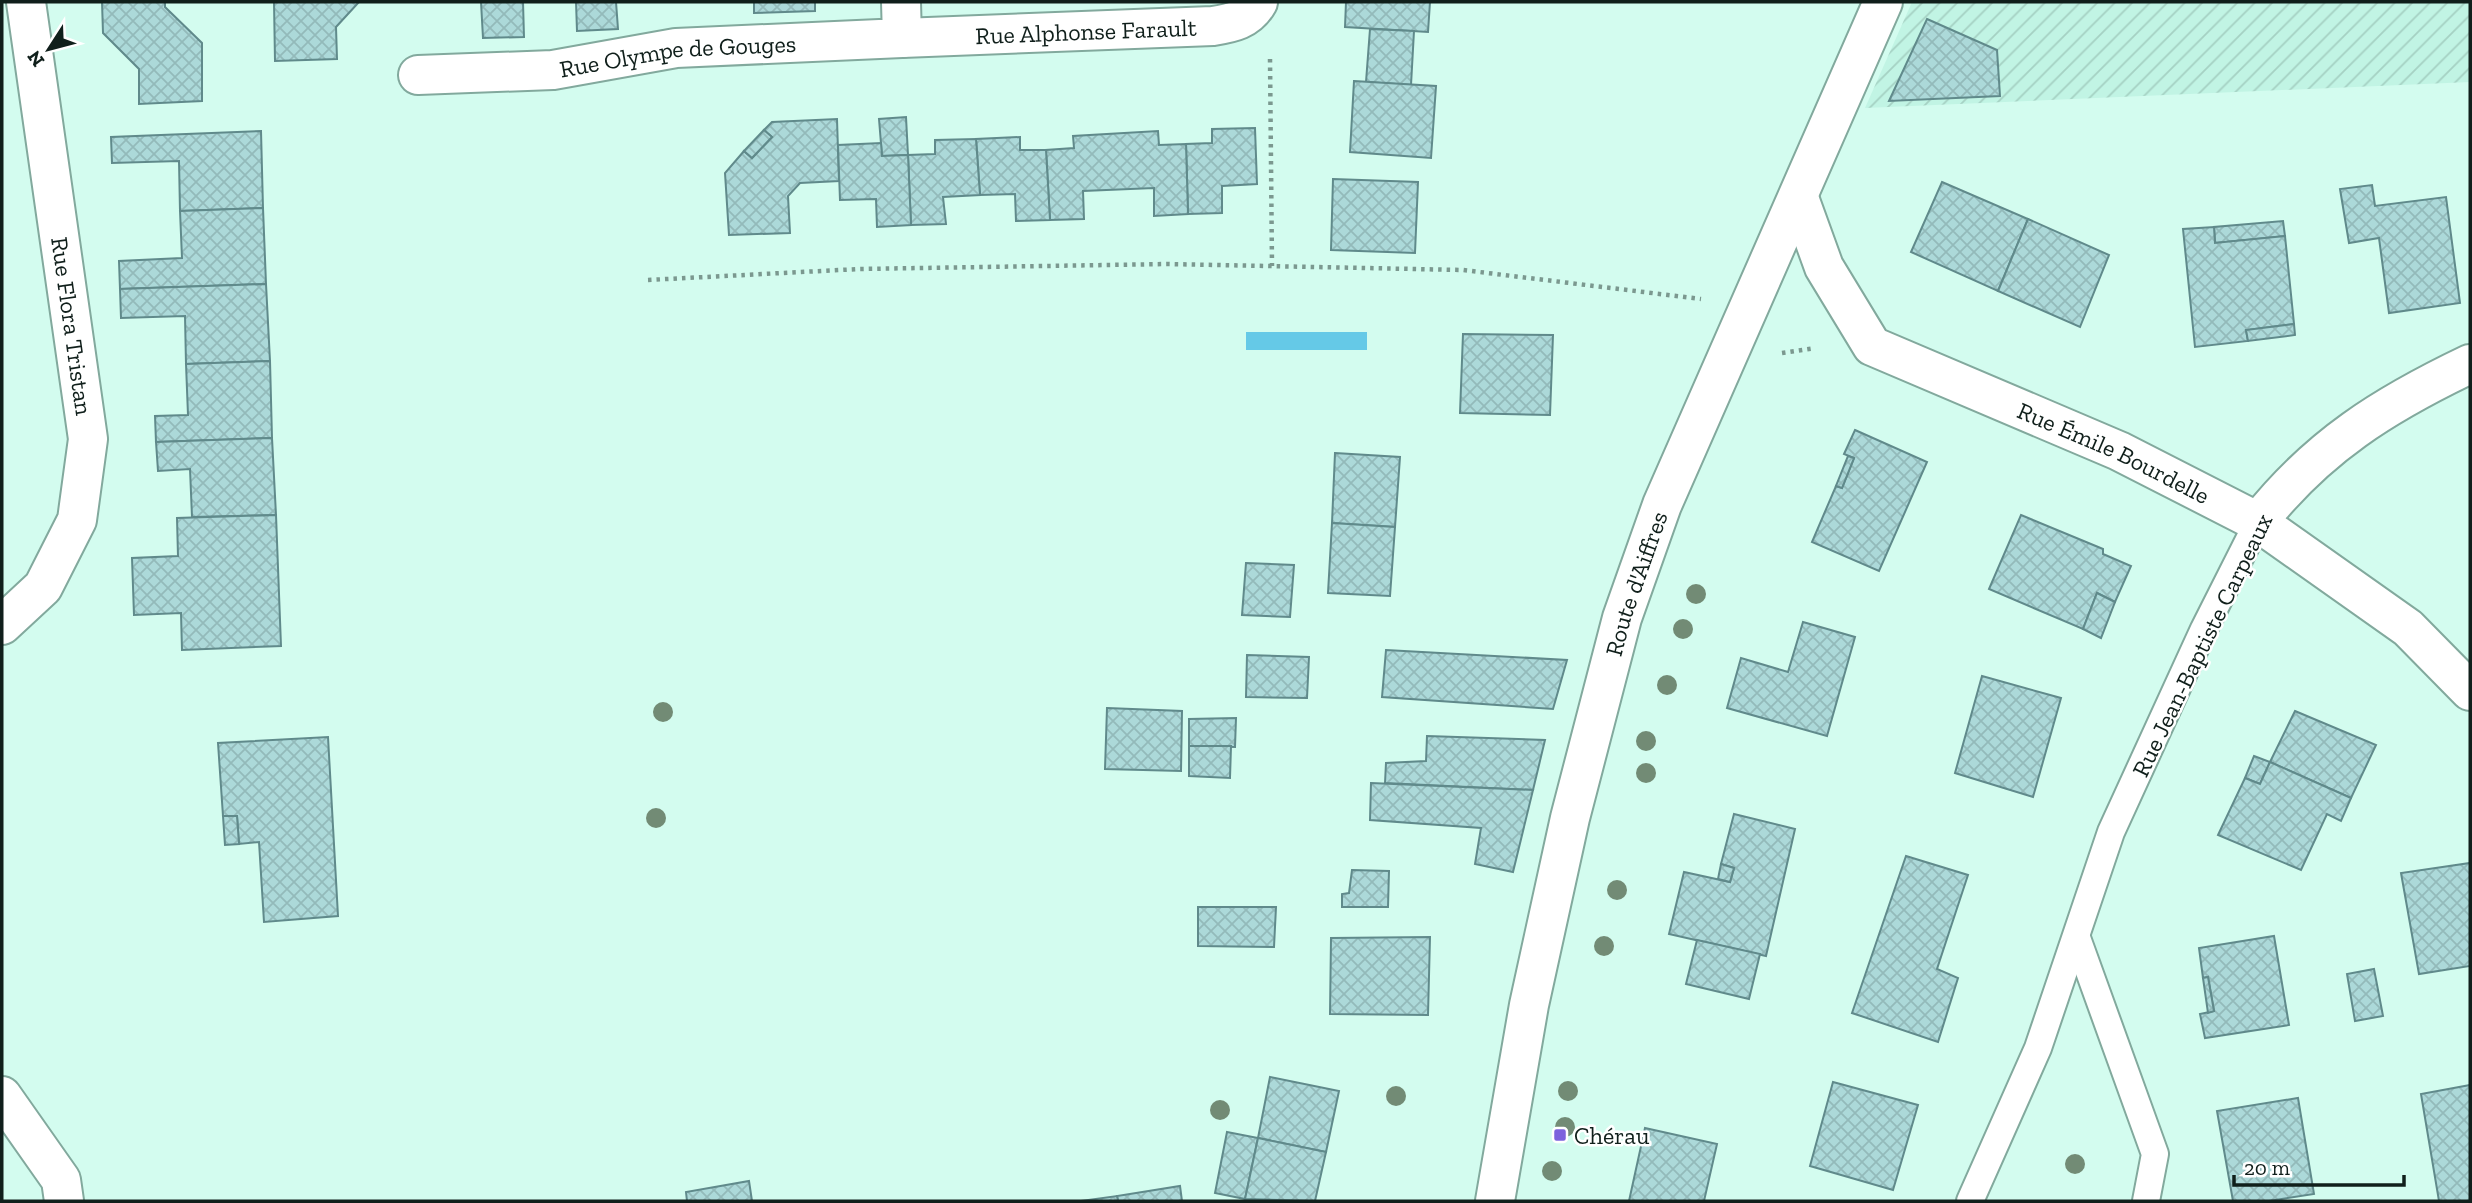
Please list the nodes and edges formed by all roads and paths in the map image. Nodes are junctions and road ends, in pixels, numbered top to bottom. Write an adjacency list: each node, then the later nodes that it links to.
1 (26, 2): 14 (street, Rue Flora Tristan)
2 (1883, 2): 6 (street, Route d'Aiffres)
3 (1255, 7): 4 (street, Rue Alphonse Farault); 7 (path)
4 (902, 20): 5 (street, Rue Olympe de Gouges)
5 (418, 75)
6 (1799, 198): 9 (street, Route d'Aiffres); 10 (street)
7 (1272, 266): 8 (path); 9 (path)
8 (648, 279)
9 (1750, 305): 12 (street, Route d'Aiffres)
10 (1872, 346): 12 (path); 13 (street, Rue Émile Bourdelle)
11 (2470, 364): 13 (street, Rue Jean-Baptiste Carpeaux)
12 (1713, 387): 19 (street, Route d'Aiffres)
13 (2258, 522): 15 (street, Rue Émile Bourdelle); 16 (lane, Rue Jean-Baptiste Carpeaux)
14 (2, 625)
15 (2470, 691)
16 (2077, 938): 20 (lane, Rue Jean-Baptiste Carpeaux); 21 (lane)
17 (2, 1096): 18 (street)
18 (64, 1201)
19 (1495, 1201)
20 (1970, 1201)
21 (2146, 1201)

